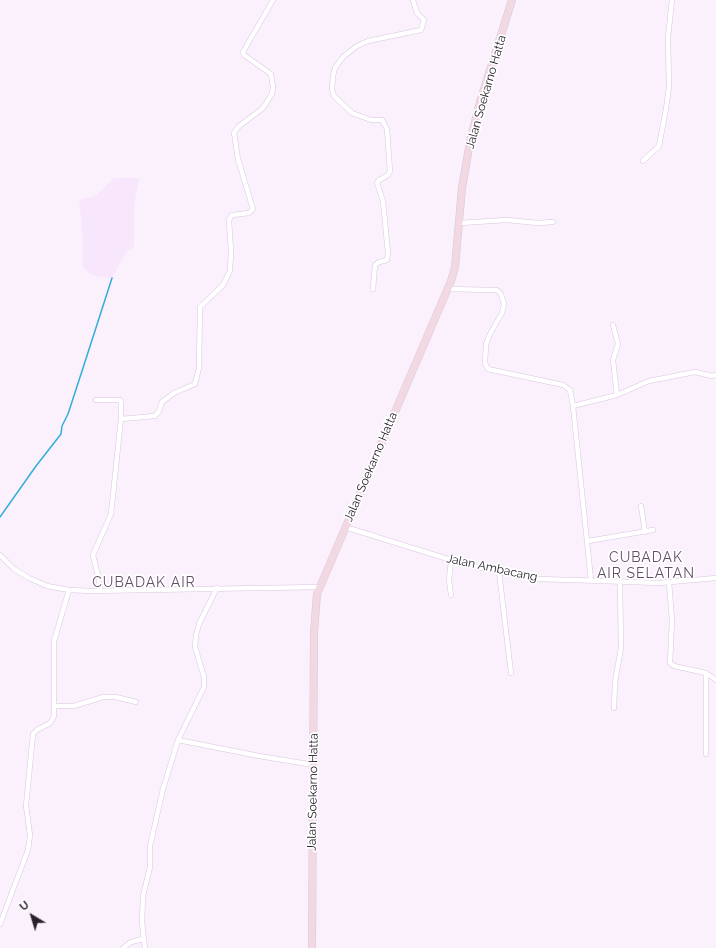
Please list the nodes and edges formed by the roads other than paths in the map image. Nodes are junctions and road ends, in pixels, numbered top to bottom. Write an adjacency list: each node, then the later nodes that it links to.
1 (273, 0): 15 (street)
2 (413, 0): 8 (street)
3 (512, 0): 7 (street, Jalan Soekarno Hatta)
4 (672, 0): 5 (street)
5 (642, 161)
6 (552, 222): 7 (street)
7 (460, 223): 9 (street, Jalan Soekarno Hatta)
8 (373, 289)
9 (449, 289): 14 (street); 17 (street, Jalan Soekarno Hatta)
10 (613, 325): 12 (street)
11 (716, 375): 12 (street)
12 (616, 395): 14 (street)
13 (96, 400): 15 (street)
14 (574, 406): 20 (street)
15 (121, 418): 31 (street)
16 (641, 506): 19 (street)
17 (345, 527): 22 (street, Jalan Ambacang); 28 (street, Jalan Soekarno Hatta)
18 (653, 530): 19 (street)
19 (645, 532): 20 (street)
20 (588, 541): 25 (street)
21 (0, 555): 30 (street)
22 (451, 560): 23 (street, Jalan Ambacang); 32 (street)
23 (499, 572): 25 (street, Jalan Ambacang); 33 (street)
24 (716, 578): 27 (street, Jalan Ambacang)
25 (591, 580): 26 (street, Jalan Ambacang)
26 (620, 581): 27 (street, Jalan Ambacang); 38 (street)
27 (669, 582): 34 (street)
28 (319, 587): 29 (street); 41 (street, Jalan Soekarno Hatta)
29 (217, 588): 31 (street); 39 (street)
30 (69, 590): 31 (street); 37 (street)
31 (100, 591)
32 (450, 594)
33 (511, 673)
34 (706, 673): 35 (street); 40 (street)
35 (716, 680)
36 (136, 702): 37 (street)
37 (54, 706): 42 (street)
38 (614, 708)
39 (178, 740): 41 (street); 43 (street)
40 (706, 754)
41 (314, 765): 46 (street, Jalan Soekarno Hatta)
42 (0, 924)
43 (143, 939): 44 (street); 45 (street)
44 (124, 948)
45 (145, 948)
46 (312, 948)

